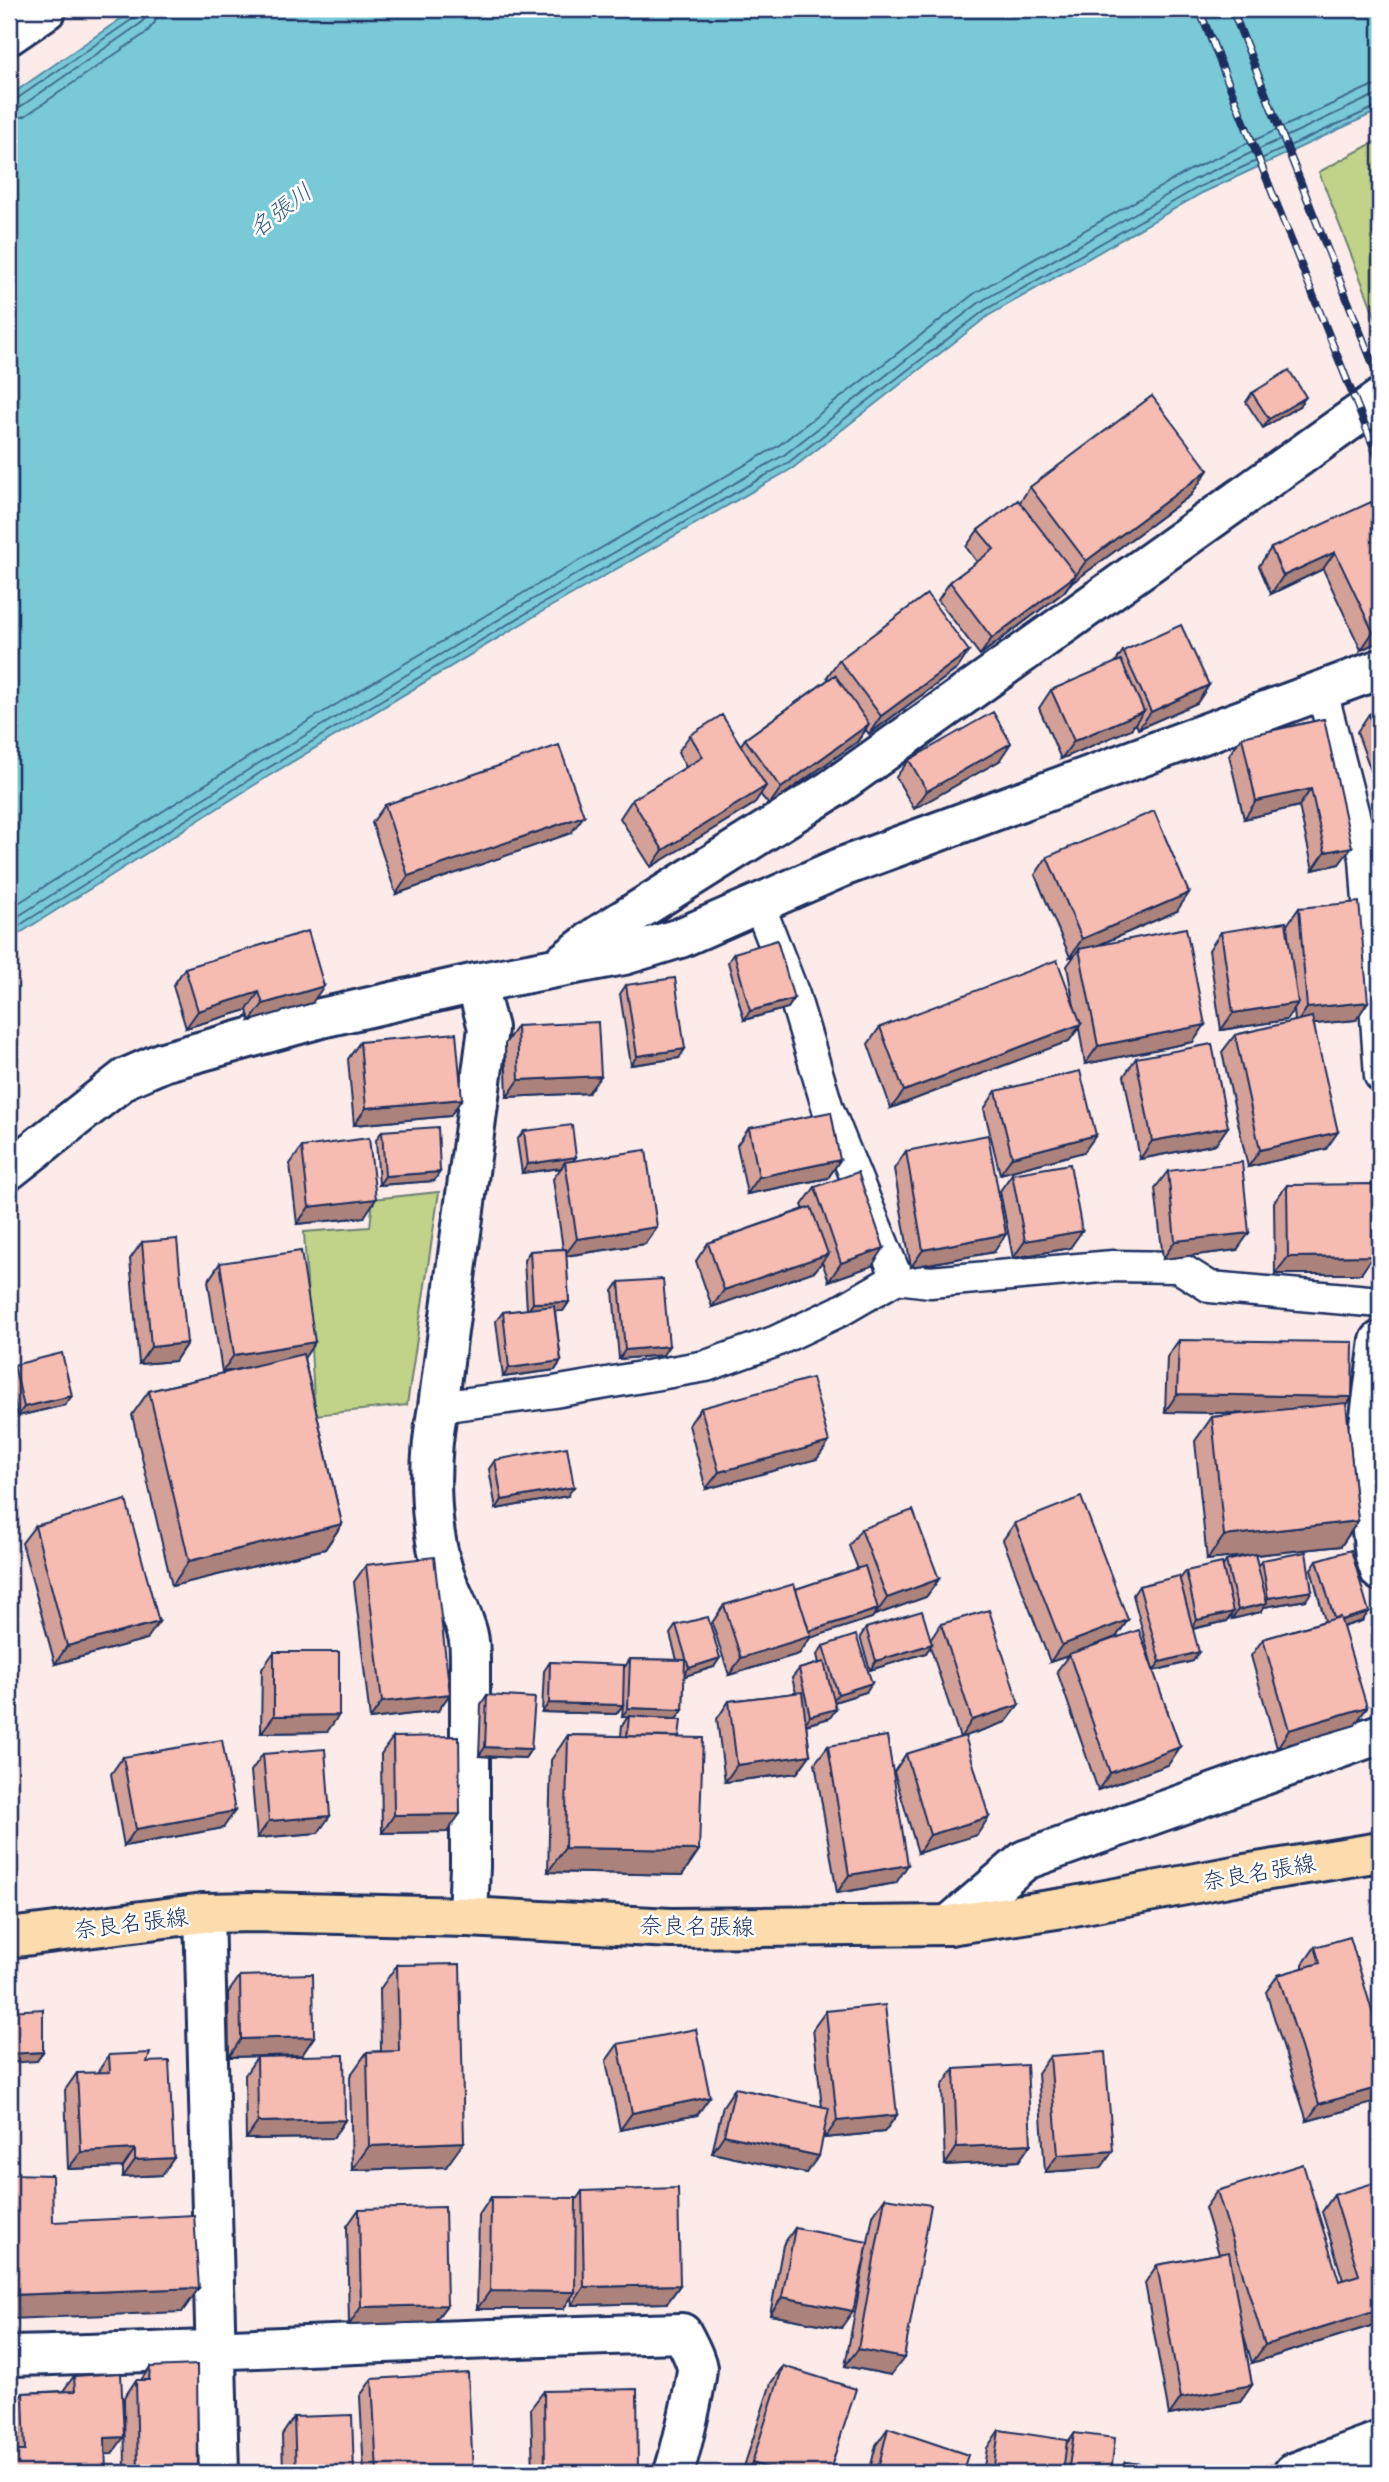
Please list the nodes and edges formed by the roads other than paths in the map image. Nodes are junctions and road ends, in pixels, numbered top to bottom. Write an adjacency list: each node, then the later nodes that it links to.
1 (47, 9): 2 (street)
2 (9, 35)
3 (1380, 399): 7 (street)
4 (1380, 669): 5 (street)
5 (1322, 691): 6 (street); 9 (lane)
6 (758, 902): 7 (street); 11 (lane)
7 (556, 968): 8 (street)
8 (476, 983): 10 (street); 14 (street)
9 (1380, 1076)
10 (9, 1170)
11 (897, 1278): 12 (lane); 14 (lane)
12 (1380, 1302)
13 (1380, 1340): 15 (street)
14 (438, 1407): 19 (street)
15 (1380, 1571)
16 (1380, 1734): 20 (street)
17 (1380, 1852): 20 (main road, 奈良名張線)
18 (204, 1913): 19 (main road, 奈良名張線); 21 (main road, 奈良名張線); 22 (street)
19 (468, 1917): 20 (main road, 奈良名張線)
20 (949, 1925)
21 (9, 1938)
22 (217, 2351): 23 (street); 25 (street); 26 (street)
23 (9, 2356)
24 (1380, 2441): 27 (street)
25 (679, 2471)
26 (219, 2473)
27 (1293, 2473)

